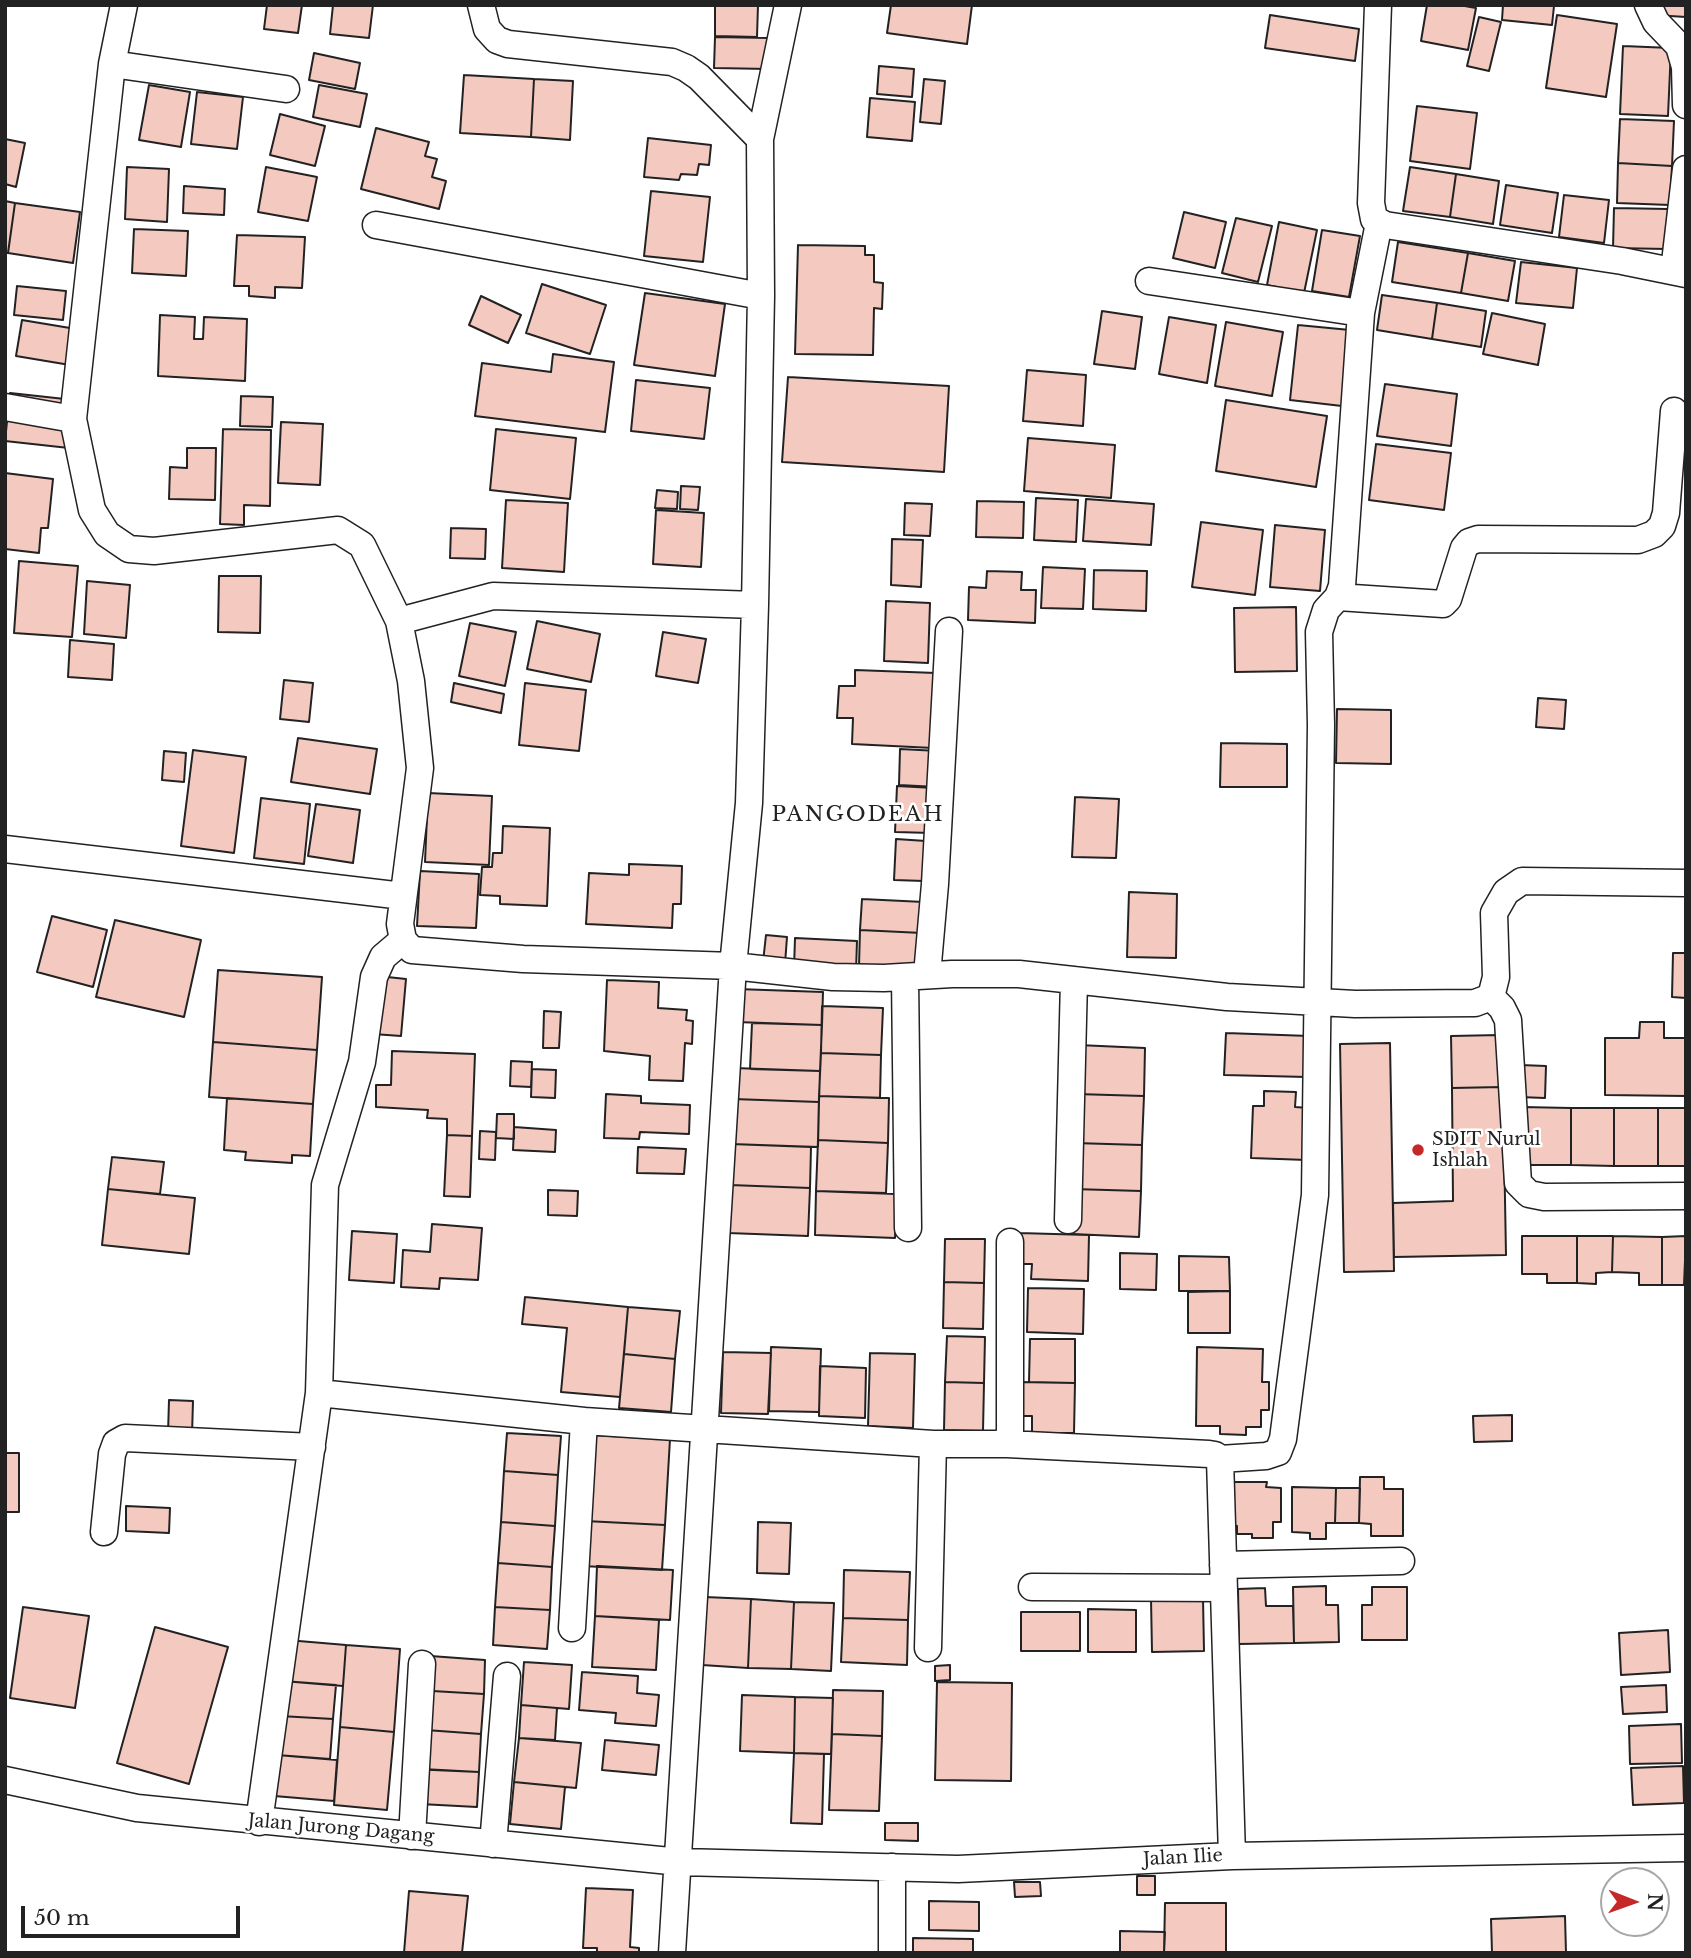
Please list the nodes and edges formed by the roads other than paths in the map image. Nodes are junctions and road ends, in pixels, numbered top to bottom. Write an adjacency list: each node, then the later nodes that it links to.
1 (124, 5): 6 (street)
2 (481, 5): 9 (street)
3 (788, 5): 9 (street)
4 (1377, 5): 11 (street)
5 (1648, 5): 8 (street)
6 (112, 64): 7 (street); 19 (street)
7 (286, 89)
8 (1686, 105)
9 (760, 139): 15 (street)
10 (1686, 169): 13 (street)
11 (1379, 223): 13 (street); 16 (street)
12 (376, 225): 15 (street)
13 (1680, 272)
14 (1149, 281): 16 (street)
15 (761, 296): 21 (street)
16 (1361, 313): 20 (street)
17 (5, 407): 19 (street)
18 (1674, 411): 20 (street)
19 (73, 419): 22 (street)
20 (1338, 597): 32 (street)
21 (755, 605): 22 (street); 28 (street)
22 (400, 621): 26 (street)
23 (949, 631): 29 (street)
24 (5, 849): 26 (street)
25 (1686, 883): 31 (street)
26 (403, 896): 27 (street)
27 (403, 940): 28 (street); 37 (street)
28 (733, 966): 29 (street); 39 (street)
29 (916, 976): 30 (street); 35 (street)
30 (1074, 980): 32 (street); 34 (street)
31 (1491, 996): 32 (street); 33 (street)
32 (1318, 1001): 43 (street)
33 (1686, 1196)
34 (1068, 1220)
35 (908, 1228)
36 (1010, 1242): 41 (street)
37 (319, 1393): 38 (street); 42 (street)
38 (584, 1421): 39 (street); 48 (street)
39 (704, 1430): 40 (street); 58 (street)
40 (933, 1444): 41 (street); 49 (street)
41 (1007, 1444): 43 (street)
42 (312, 1447): 44 (street); 53 (street)
43 (1220, 1459): 46 (street)
44 (104, 1532)
45 (1401, 1561): 46 (street)
46 (1223, 1577): 47 (street); 57 (street)
47 (1032, 1587)
48 (572, 1628)
49 (928, 1648)
50 (422, 1664): 54 (street)
51 (507, 1676): 55 (street)
52 (5, 1780): 53 (street, Jalan Jurong Dagang)
53 (259, 1822): 54 (street, Jalan Jurong Dagang)
54 (412, 1836): 55 (street, Jalan Jurong Dagang)
55 (493, 1844): 58 (street, Jalan Jurong Dagang)
56 (1686, 1848): 57 (street, Jalan Ilie)
57 (1232, 1856): 59 (street, Jalan Ilie)
58 (680, 1862): 59 (street, Jalan Ilie); 60 (street)
59 (892, 1867): 61 (street)
60 (673, 1953)
61 (892, 1953)

